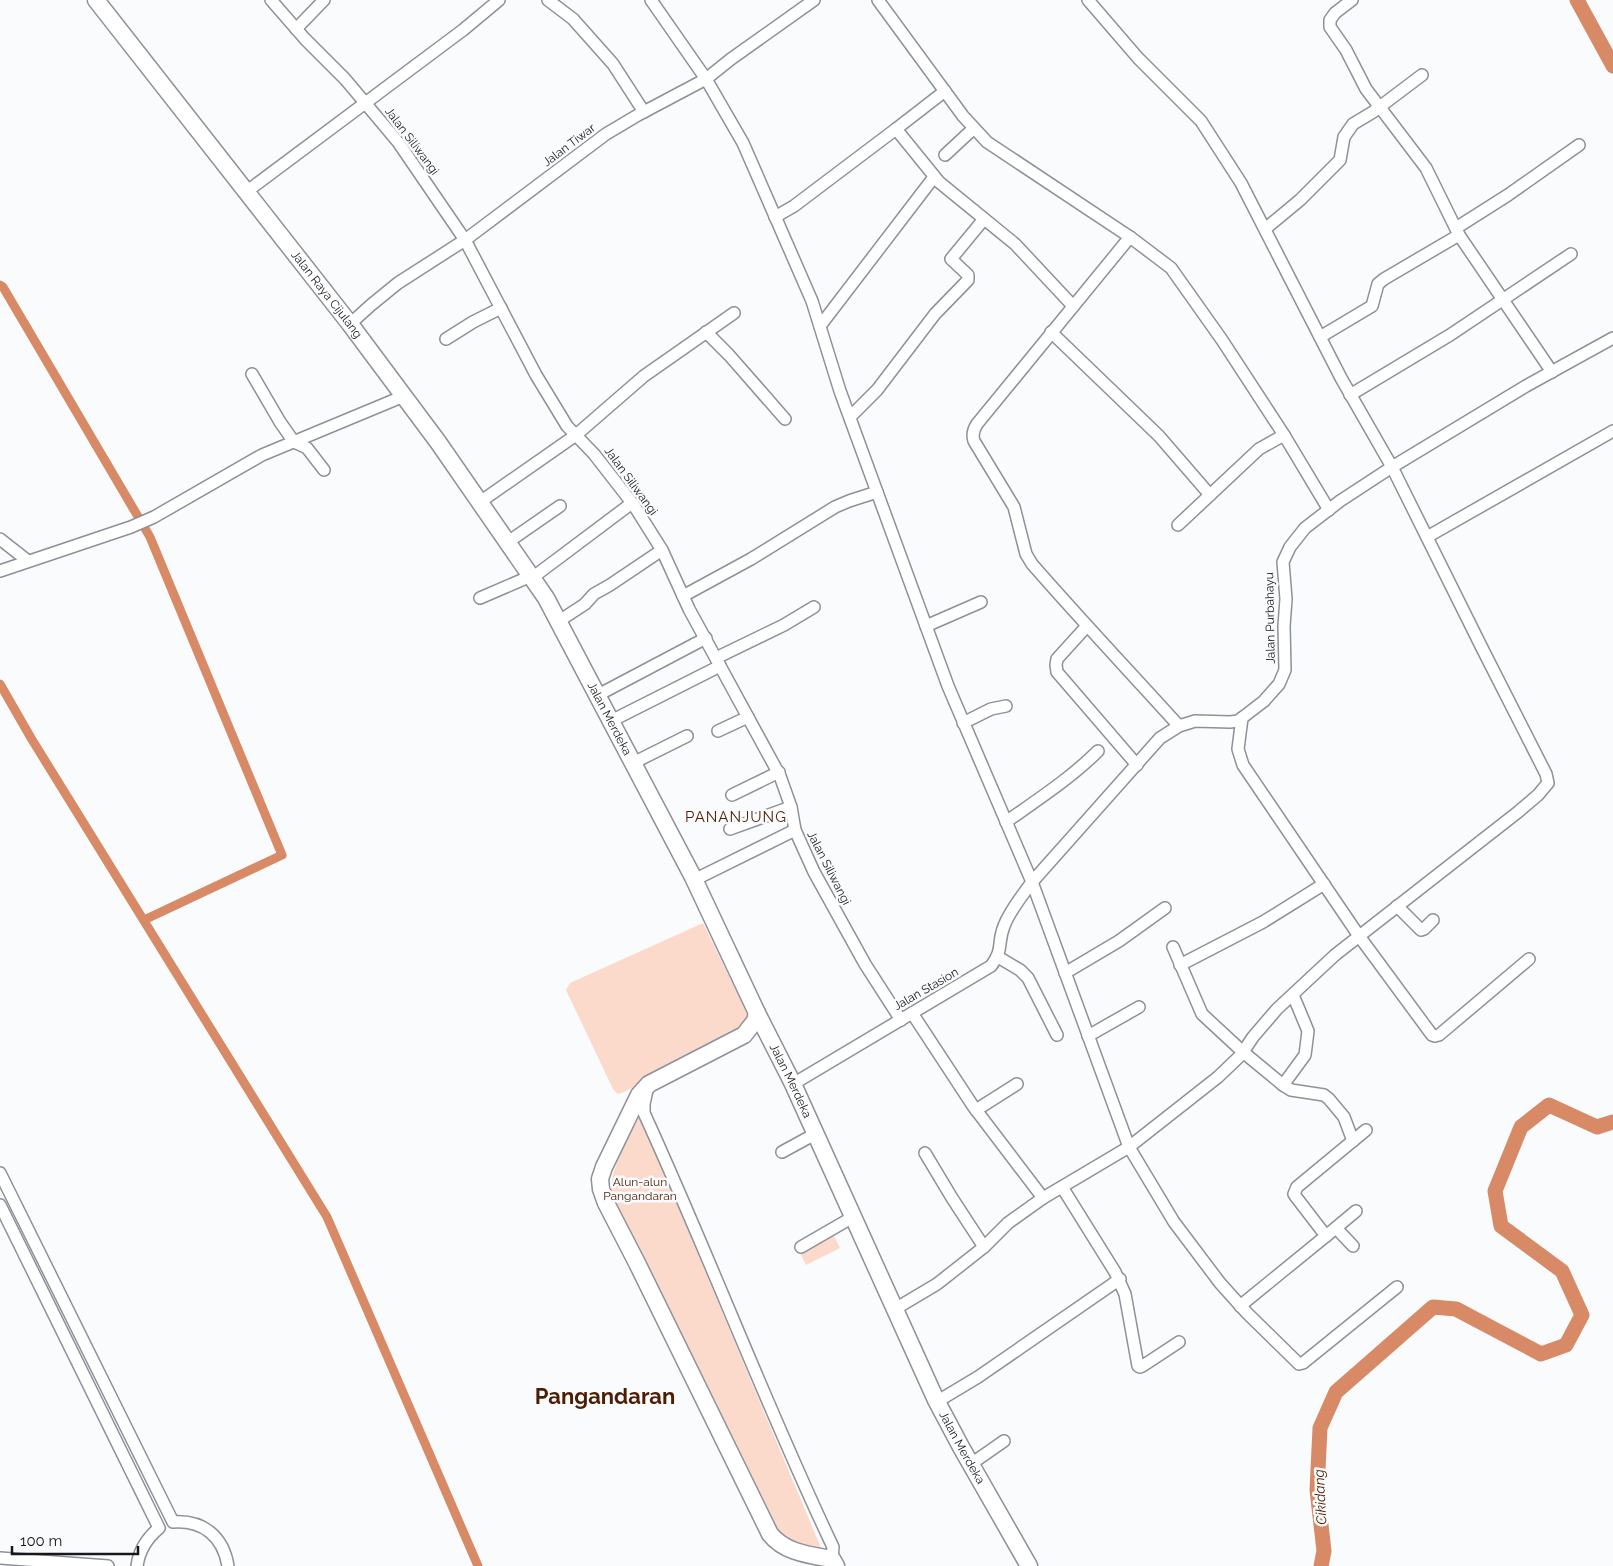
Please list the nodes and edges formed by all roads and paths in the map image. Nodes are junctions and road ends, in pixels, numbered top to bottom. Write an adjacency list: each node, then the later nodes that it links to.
1 (96, 0): 23 (highway, Jalan Raya Cijulang)
2 (271, 0): 11 (street, Jalan Siliwangi)
3 (324, 0): 11 (street)
4 (499, 0): 15 (street)
5 (548, 0): 17 (street)
6 (651, 0): 13 (street)
7 (814, 0): 13 (street, Jalan Tiwar)
8 (878, 0): 14 (street)
9 (1088, 0): 26 (street)
10 (1352, 0): 16 (street)
11 (296, 29): 15 (street, Jalan Siliwangi)
12 (1422, 75): 16 (street)
13 (706, 79): 17 (street, Jalan Tiwar); 24 (street)
14 (945, 91): 18 (street); 19 (street)
15 (366, 104): 23 (street); 29 (street, Jalan Siliwangi)
16 (1379, 108): 26 (street); 27 (street)
17 (644, 112): 29 (street, Jalan Tiwar)
18 (896, 129): 22 (street); 24 (street)
19 (973, 129): 21 (street); 28 (street)
20 (1578, 146): 27 (street)
21 (944, 155)
22 (934, 177): 25 (street); 36 (street)
23 (246, 192): 35 (highway, Jalan Raya Cijulang)
24 (775, 217): 36 (street)
25 (984, 219): 32 (street); 46 (street)
26 (1265, 229): 39 (street)
27 (1458, 232): 31 (street); 39 (street)
28 (1130, 237): 32 (street); 50 (street)
29 (465, 240): 33 (street, Jalan Siliwangi); 35 (street, Jalan Tiwar)
30 (1571, 254): 31 (street)
31 (1503, 299): 42 (street); 44 (street)
32 (1073, 306): 38 (street)
33 (501, 308): 41 (street); 49 (street, Jalan Siliwangi)
34 (734, 313): 37 (street)
35 (350, 324): 45 (highway, Jalan Raya Cijulang)
36 (820, 326): 46 (street)
37 (706, 332): 47 (street); 49 (street)
38 (1051, 332): 55 (street); 75 (street)
39 (1320, 337): 44 (street)
40 (1613, 338): 42 (street, Jalan Purbahayu)
41 (446, 340)
42 (1552, 372): 52 (street, Jalan Purbahayu)
43 (252, 374): 51 (street)
44 (1350, 395): 52 (street)
45 (404, 396): 51 (street); 56 (highway, Jalan Raya Cijulang)
46 (850, 417): 54 (street)
47 (785, 420)
48 (1613, 431): 61 (street)
49 (576, 434): 56 (street); 57 (street, Jalan Siliwangi)
50 (1284, 436): 55 (street); 59 (street)
51 (294, 442): 53 (street); 65 (street)
52 (1392, 467): 59 (street, Jalan Purbahayu); 61 (street)
53 (324, 470)
54 (877, 492): 68 (street); 74 (street)
55 (1210, 495): 60 (street)
56 (480, 502): 63 (highway, Jalan Raya Cijulang)
57 (632, 503): 64 (street, Jalan Siliwangi); 67 (street)
58 (560, 506): 63 (street)
59 (1329, 510): 81 (street, Jalan Purbahayu)
60 (1178, 525)
61 (1427, 537): 99 (street)
62 (0, 539): 65 (street)
63 (508, 542): 67 (highway, Jalan Raya Cijulang)
64 (662, 550): 68 (street, Jalan Siliwangi); 73 (street)
65 (28, 561): 66 (street)
66 (0, 571)
67 (532, 577): 69 (street); 70 (highway, Jalan Raya Cijulang)
68 (683, 596): 76 (street, Jalan Siliwangi)
69 (480, 598)
70 (546, 598): 73 (highway, Jalan Merdeka)
71 (981, 602): 74 (street)
72 (814, 607): 77 (street)
73 (559, 621): 78 (highway, Jalan Merdeka)
74 (926, 626): 83 (street)
75 (1086, 627): 84 (street); 89 (street)
76 (706, 638): 77 (street, Jalan Siliwangi); 78 (street)
77 (718, 662): 80 (street, Jalan Siliwangi); 82 (street)
78 (598, 695): 82 (highway, Jalan Merdeka)
79 (1006, 706): 83 (street)
80 (748, 717): 85 (street); 90 (street, Jalan Siliwangi)
81 (1242, 718): 84 (street, Jalan Purbahayu); 98 (street)
82 (611, 721): 88 (highway, Jalan Merdeka)
83 (963, 723): 93 (street)
84 (1180, 726): 89 (street, Jalan Purbahayu)
85 (718, 731)
86 (687, 736): 88 (street)
87 (1098, 751): 93 (street)
88 (633, 763): 96 (highway, Jalan Merdeka)
89 (1137, 765): 97 (street, Jalan Purbahayu)
90 (778, 772): 91 (street); 92 (street, Jalan Siliwangi)
91 (732, 795)
92 (791, 807): 94 (street); 95 (street, Jalan Siliwangi)
93 (1006, 822): 97 (street)
94 (730, 829)
95 (795, 830): 96 (street); 112 (street, Jalan Siliwangi)
96 (694, 880): 110 (highway, Jalan Merdeka)
97 (1032, 882): 104 (street); 107 (street)
98 (1324, 884): 102 (street); 106 (street)
99 (1397, 906): 101 (street); 102 (street)
100 (1166, 908): 107 (street)
101 (1433, 920)
102 (1359, 936): 105 (street); 108 (street)
103 (1173, 948): 106 (street)
104 (998, 957): 111 (street, Jalan Stasion); 114 (street)
105 (1529, 959)
106 (1180, 965): 117 (street)
107 (1064, 973): 115 (street)
108 (1293, 994): 117 (street); 118 (street)
109 (1139, 1007): 115 (street)
110 (757, 1013): 113 (highway); 116 (highway, Jalan Merdeka)
111 (912, 1013): 112 (street, Jalan Stasion); 122 (street)
112 (901, 1020): 120 (street, Jalan Stasion)
113 (744, 1035): 116 (highway); 119 (highway)
114 (1058, 1035)
115 (1088, 1036): 126 (street)
116 (774, 1045): 120 (highway, Jalan Merdeka)
117 (1243, 1052): 118 (street); 126 (street)
118 (1285, 1082): 125 (street)
119 (649, 1084): 151 (street); 151 (highway)
120 (793, 1084): 124 (highway, Jalan Merdeka)
121 (1017, 1084): 122 (street)
122 (976, 1110): 131 (street)
123 (1366, 1130): 125 (street)
124 (815, 1134): 127 (street); 134 (highway, Jalan Merdeka)
125 (1353, 1141): 136 (street)
126 (1129, 1147): 130 (street); 142 (street)
127 (782, 1152)
128 (925, 1153): 139 (street)
129 (0, 1173): 148 (street)
130 (1062, 1186): 131 (street); 140 (street)
131 (1043, 1198): 139 (street)
132 (0, 1205): 149 (street)
133 (1356, 1211): 135 (street)
134 (852, 1217): 138 (street); 143 (highway, Jalan Merdeka)
135 (1336, 1228): 136 (street); 137 (street)
136 (1326, 1236): 142 (street)
137 (1353, 1246)
138 (801, 1247)
139 (984, 1247): 143 (street)
140 (1120, 1279): 144 (street); 145 (street)
141 (1397, 1287): 142 (street)
142 (1240, 1306)
143 (895, 1310): 145 (highway, Jalan Merdeka)
144 (1178, 1342)
145 (938, 1401): 147 (highway, Jalan Merdeka)
146 (1004, 1441): 147 (street)
147 (971, 1464): 155 (highway, Jalan Merdeka)
148 (173, 1522): 149 (street); 154 (street)
149 (159, 1528): 153 (street)
150 (0, 1558): 152 (street)
151 (834, 1562)
152 (108, 1566)
153 (137, 1566)
154 (228, 1566)
155 (1029, 1566)

